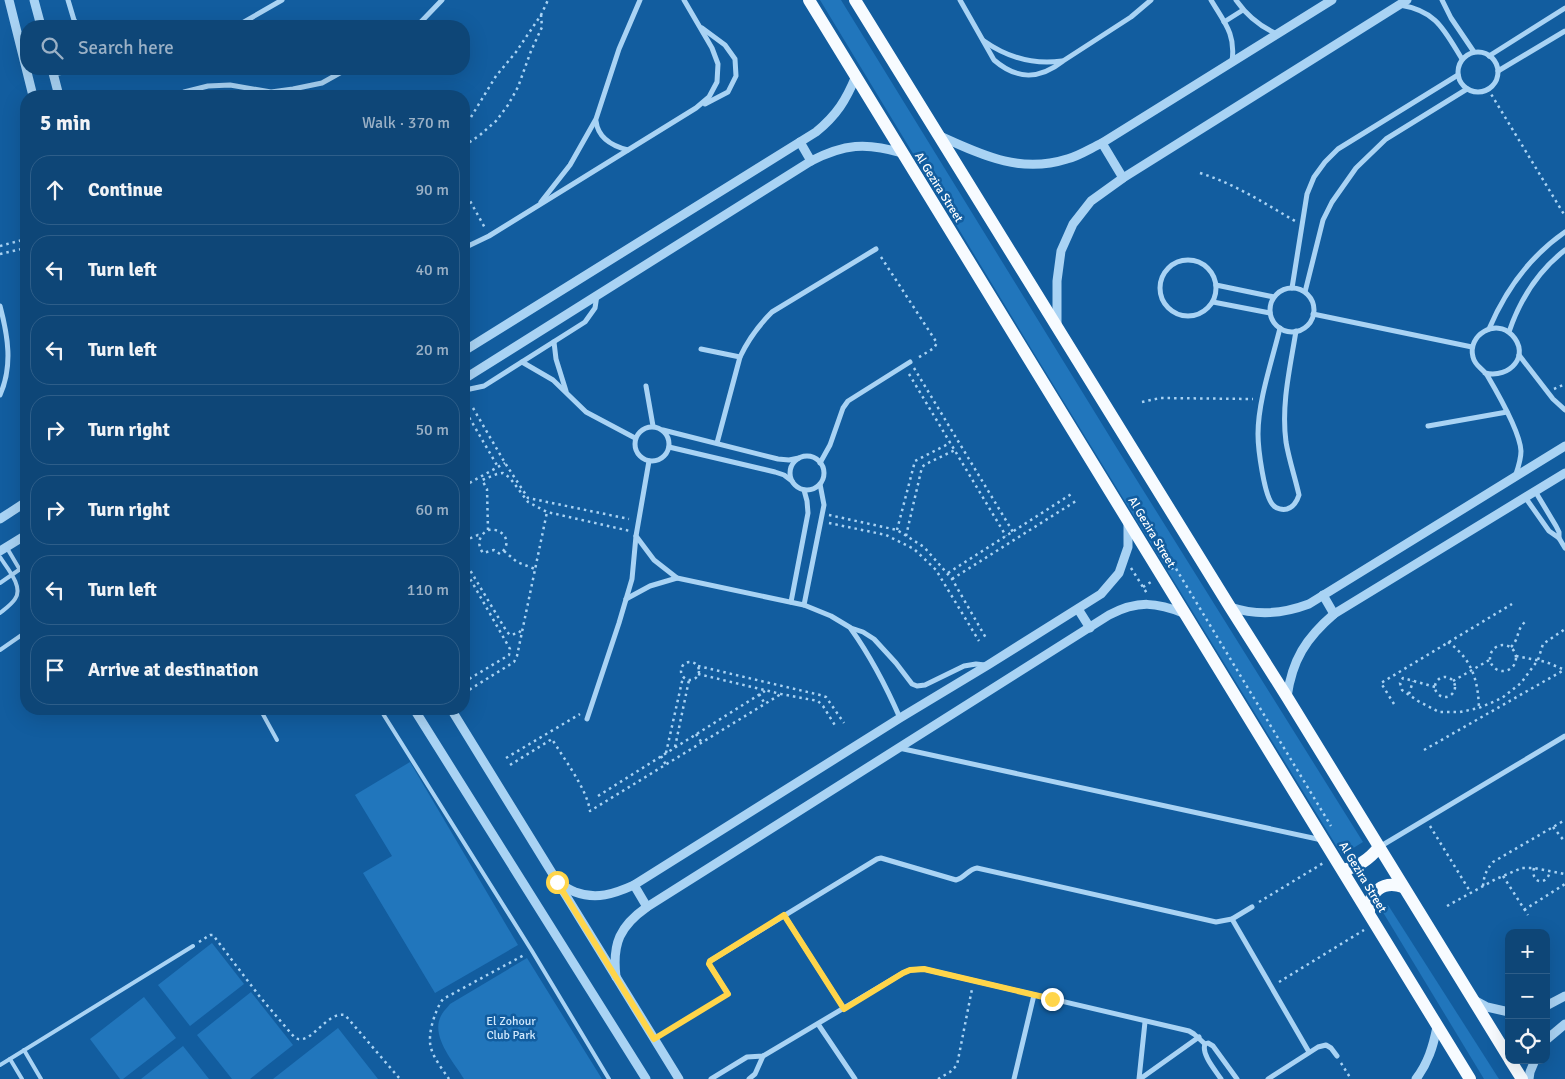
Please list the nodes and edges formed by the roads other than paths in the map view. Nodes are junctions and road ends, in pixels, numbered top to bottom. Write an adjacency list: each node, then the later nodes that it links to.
1 (9, 0): 30 (street)
2 (34, 0): 21 (street)
3 (68, 0): 22 (street)
4 (273, 0): 19 (street)
5 (282, 0): 19 (street)
6 (442, 0): 24 (street)
7 (640, 0): 49 (street)
8 (684, 0): 26 (street)
9 (808, 0): 41 (main road, Al Gezira Street)
10 (855, 0): 50 (main road)
11 (960, 0): 29 (street)
12 (1150, 0): 34 (street)
13 (1211, 0): 25 (street)
14 (1236, 0): 20 (street)
15 (1332, 0): 28 (street)
16 (1442, 0): 31 (street)
17 (1403, 2): 33 (street); 56 (street)
18 (1565, 8): 32 (street)
19 (267, 9): 23 (street)
20 (1243, 10): 25 (street); 28 (street)
21 (39, 20)
22 (74, 20)
23 (248, 20)
24 (423, 20)
25 (1224, 22): 35 (street)
26 (701, 27): 48 (street); 48 (street)
27 (1565, 31): 36 (street)
28 (1277, 34): 35 (street)
29 (984, 41): 34 (street); 34 (street)
30 (20, 44)
31 (1474, 52): 32 (street); 33 (street)
32 (1489, 56): 36 (street)
33 (1462, 59): 40 (street)
34 (1063, 61)
35 (1232, 62): 52 (street)
36 (1498, 71): 42 (street)
37 (28, 75): 43 (street)
38 (53, 75): 44 (street)
39 (336, 75): 47 (street)
40 (1458, 75): 42 (street); 63 (street)
41 (856, 76): 51 (street); 54 (main road, Al Gezira Street)
42 (1467, 89): 64 (street)
43 (32, 90)
44 (57, 90)
45 (192, 90): 46 (street)
46 (259, 90)
47 (286, 90)
48 (696, 108): 53 (street)
49 (596, 119): 53 (street); 57 (street)
50 (940, 136): 52 (street); 71 (main road)
51 (800, 142): 55 (street); 77 (street)
52 (1102, 143): 56 (street)
53 (628, 150): 57 (street)
54 (902, 153): 55 (street); 111 (main road, Al Gezira Street)
55 (811, 161): 65 (street)
56 (1123, 178): 71 (street)
57 (537, 206): 59 (street)
58 (1565, 232): 73 (street)
59 (470, 245)
60 (876, 249): 81 (street)
61 (1565, 250): 75 (street)
62 (1216, 285): 66 (street); 67 (street); 67 (street)
63 (1292, 288): 64 (street); 66 (street)
64 (1304, 292): 70 (street)
65 (597, 295): 76 (street); 85 (street)
66 (1274, 297): 69 (street)
67 (1213, 302): 69 (street)
68 (0, 306): 89 (street)
69 (1270, 313): 72 (street)
70 (1313, 314): 74 (street); 78 (street)
71 (1057, 327): 126 (main road)
72 (1280, 328): 74 (street); 74 (street)
73 (1489, 329): 75 (street); 78 (street)
74 (1296, 331)
75 (1509, 332): 80 (street)
76 (554, 342): 82 (street); 88 (street)
77 (470, 346)
78 (1472, 347): 84 (street)
79 (701, 349): 81 (street)
80 (1519, 355): 84 (street); 90 (street)
81 (740, 357): 96 (street)
82 (522, 362): 87 (street); 88 (street)
83 (910, 362): 101 (street)
84 (1486, 372): 91 (street)
85 (470, 375)
86 (646, 386): 92 (street)
87 (470, 389)
88 (566, 391): 95 (street)
89 (0, 395)
90 (1565, 410)
91 (1507, 412): 93 (street); 103 (street)
92 (653, 426): 94 (street); 95 (street)
93 (1428, 426)
94 (663, 430): 96 (street); 98 (street)
95 (635, 438): 100 (street)
96 (717, 443): 99 (street)
97 (1565, 446): 103 (street)
98 (669, 447): 100 (street); 104 (street)
99 (800, 458): 101 (street); 104 (street)
100 (649, 461): 112 (street)
101 (820, 462): 105 (street)
102 (1565, 473): 107 (street)
103 (1515, 476): 122 (street)
104 (792, 481): 106 (street)
105 (820, 484): 106 (street); 125 (street)
106 (804, 490): 124 (street)
107 (1535, 491): 108 (street); 113 (street)
108 (1525, 497): 113 (street); 130 (street)
109 (20, 506): 110 (street)
110 (0, 519)
111 (1128, 520): 127 (street); 129 (main road, Al Gezira Street)
112 (636, 534): 120 (street); 123 (street)
113 (1559, 538): 115 (street)
114 (20, 539): 116 (street)
115 (1565, 548)
116 (3, 549): 118 (lane)
117 (0, 557): 119 (lane)
118 (20, 570): 119 (lane)
119 (11, 575): 121 (lane); 128 (lane)
120 (678, 578): 123 (street); 124 (street)
121 (0, 583)
122 (1323, 595): 126 (street); 130 (street)
123 (626, 600): 142 (street)
124 (791, 602): 125 (street)
125 (804, 605): 131 (street)
126 (1230, 607): 136 (main road)
127 (1078, 609): 132 (street); 135 (street)
128 (0, 612)
129 (1186, 614): 132 (street); 146 (main road, Al Gezira Street)
130 (1334, 614): 136 (street)
131 (851, 628): 135 (street); 141 (street)
132 (1090, 628): 145 (street)
133 (20, 636): 134 (lane)
134 (0, 650)
135 (988, 665): 141 (street)
136 (1287, 697): 147 (main road)
137 (263, 715): 144 (lane)
138 (384, 715): 184 (lane)
139 (418, 715): 185 (street)
140 (455, 715): 149 (street)
141 (900, 718): 150 (street)
142 (587, 719)
143 (1565, 736): 147 (street)
144 (277, 740)
145 (899, 748): 146 (street); 152 (street)
146 (1325, 841): 148 (main road, Al Gezira Street)
147 (1379, 848): 148 (main road); 151 (main road)
148 (1342, 870): 155 (main road, Al Gezira Street)
149 (557, 882): 150 (street); 158 (street)
150 (634, 885): 152 (street)
151 (1403, 887): 155 (main road); 162 (main road)
152 (647, 907): 158 (street)
153 (1252, 907): 156 (street)
154 (784, 915): 156 (street); 159 (street); 164 (street)
155 (1372, 918): 169 (main road, Al Gezira Street)
156 (1232, 919): 174 (street)
157 (192, 946): 173 (lane)
158 (616, 977): 186 (street)
159 (728, 994)
160 (1034, 995): 164 (street); 166 (street); 190 (street)
161 (1564, 998): 163 (street)
162 (1472, 999): 165 (street); 175 (main road)
163 (1550, 1004)
164 (844, 1009): 167 (street)
165 (1505, 1011)
166 (1145, 1022): 170 (street); 191 (street)
167 (818, 1024): 176 (street); 189 (street)
168 (1565, 1024): 171 (street)
169 (1437, 1027): 195 (street); 196 (main road, Al Gezira Street)
170 (1199, 1037): 172 (street); 191 (street)
171 (1550, 1037)
172 (1205, 1044): 192 (street); 193 (street)
173 (24, 1050): 178 (lane); 183 (lane)
174 (1310, 1052): 177 (street); 194 (street)
175 (1505, 1053)
176 (763, 1056): 187 (street); 188 (street)
177 (1337, 1056)
178 (10, 1058): 181 (lane); 182 (lane)
179 (1512, 1064): 197 (main road)
180 (1533, 1064): 198 (street)
181 (0, 1065)
182 (22, 1079)
183 (41, 1079)
184 (609, 1079)
185 (646, 1079)
186 (679, 1079)
187 (711, 1079)
188 (749, 1079)
189 (855, 1079)
190 (1014, 1079)
191 (1139, 1079)
192 (1220, 1079)
193 (1237, 1079)
194 (1268, 1079)
195 (1416, 1079)
196 (1470, 1079)
197 (1522, 1079)
198 (1530, 1079)

